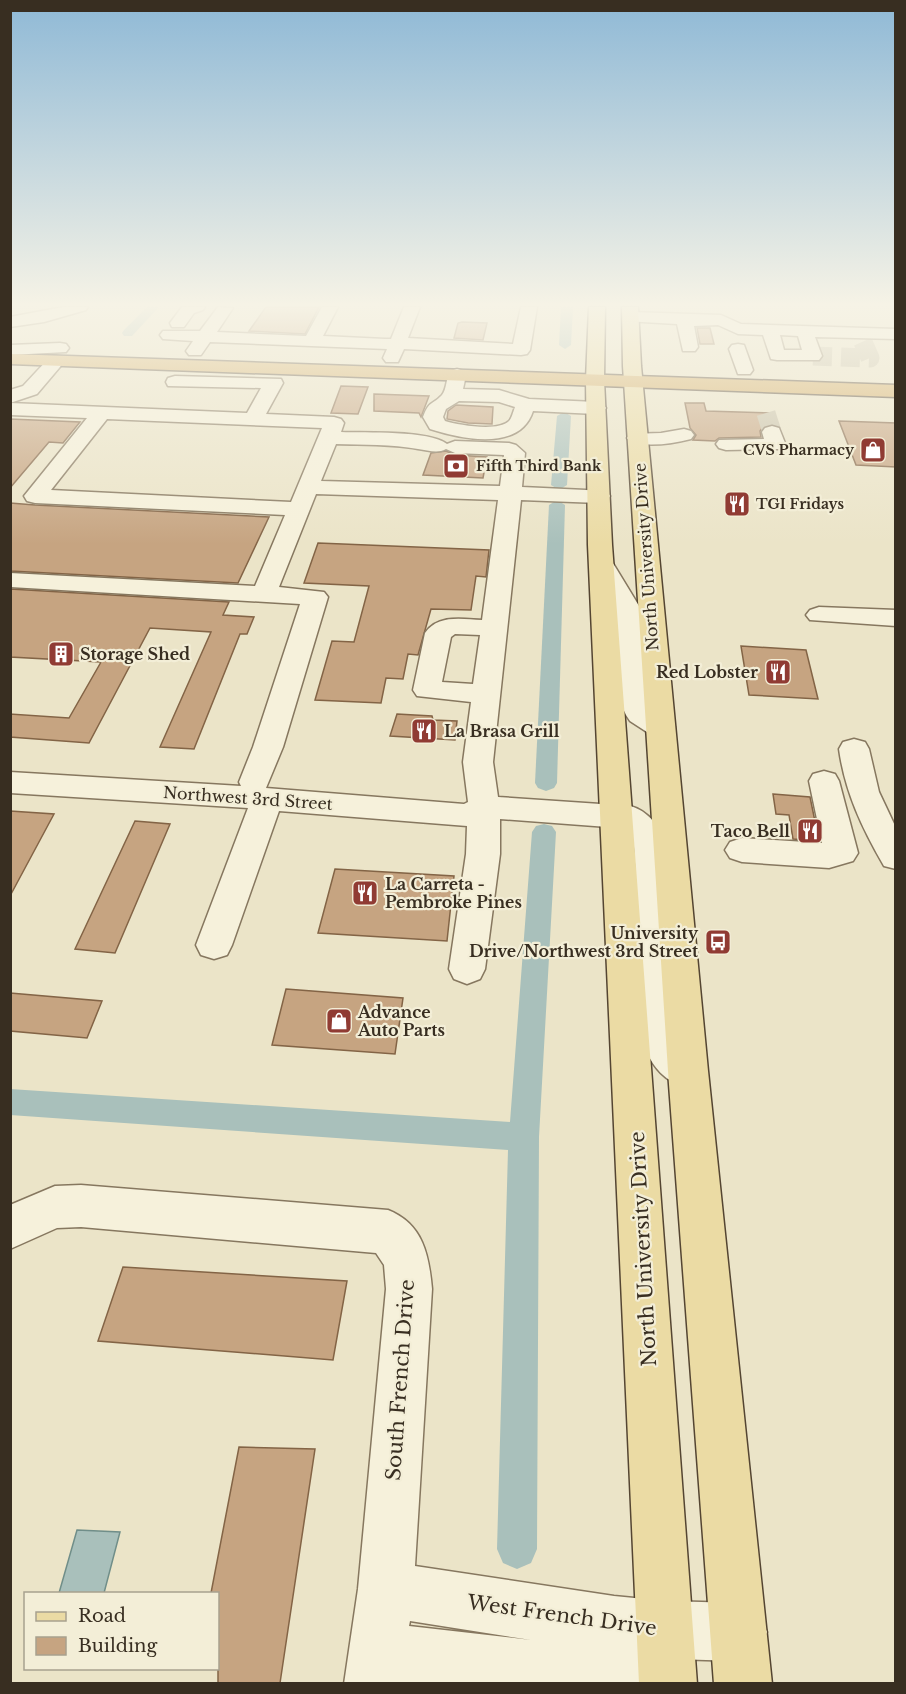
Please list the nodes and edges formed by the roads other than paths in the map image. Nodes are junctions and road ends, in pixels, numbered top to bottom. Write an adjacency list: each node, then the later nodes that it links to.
1 (33, 386): 13 (street)
2 (159, 386): 12 (street)
3 (203, 386): 17 (street)
4 (272, 386): 18 (street)
5 (455, 386): 14 (street)
6 (459, 386): 14 (street)
7 (595, 386): 15 (main road, North University Drive)
8 (633, 386): 22 (main road, North University Drive)
9 (835, 386): 10 (highway)
10 (896, 390)
11 (70, 398): 13 (street)
12 (147, 398): 16 (street); 17 (street)
13 (12, 401): 16 (street)
14 (525, 405): 15 (street)
15 (596, 408): 26 (main road, North University Drive)
16 (102, 413): 27 (street)
17 (184, 416): 18 (street)
18 (253, 419): 21 (street)
19 (772, 432): 23 (street)
20 (684, 435): 22 (street)
21 (328, 437): 24 (street); 25 (street)
22 (637, 438): 35 (main road, North University Drive)
23 (726, 444)
24 (308, 487): 25 (street); 27 (street)
25 (509, 493): 26 (street); 33 (street)
26 (599, 496): 28 (main road, North University Drive)
27 (298, 509): 30 (street)
28 (602, 565): 35 (street); 42 (main road, North University Drive)
29 (10, 580): 30 (street)
30 (264, 594): 40 (street)
31 (819, 615): 32 (street)
32 (896, 618)
33 (494, 628): 34 (street); 34 (street)
34 (486, 694): 41 (street)
35 (660, 727): 47 (main road, North University Drive)
36 (854, 749): 44 (street)
37 (10, 765): 40 (street, Northwest 3rd Street)
38 (824, 781): 43 (street)
39 (10, 782): 40 (street, Northwest 3rd Street)
40 (260, 790): 41 (street, Northwest 3rd Street); 45 (street)
41 (484, 807): 42 (street, Northwest 3rd Street); 46 (street)
42 (616, 814): 47 (street); 51 (main road, North University Drive)
43 (742, 850)
44 (896, 857)
45 (214, 945)
46 (467, 969)
47 (688, 1071): 50 (main road, North University Drive)
48 (10, 1227): 49 (street, South French Drive)
49 (386, 1589): 51 (street, West French Drive); 52 (street)
50 (741, 1658): 51 (street, West French Drive)
51 (666, 1666): 52 (street, West French Drive)
52 (375, 1667)

